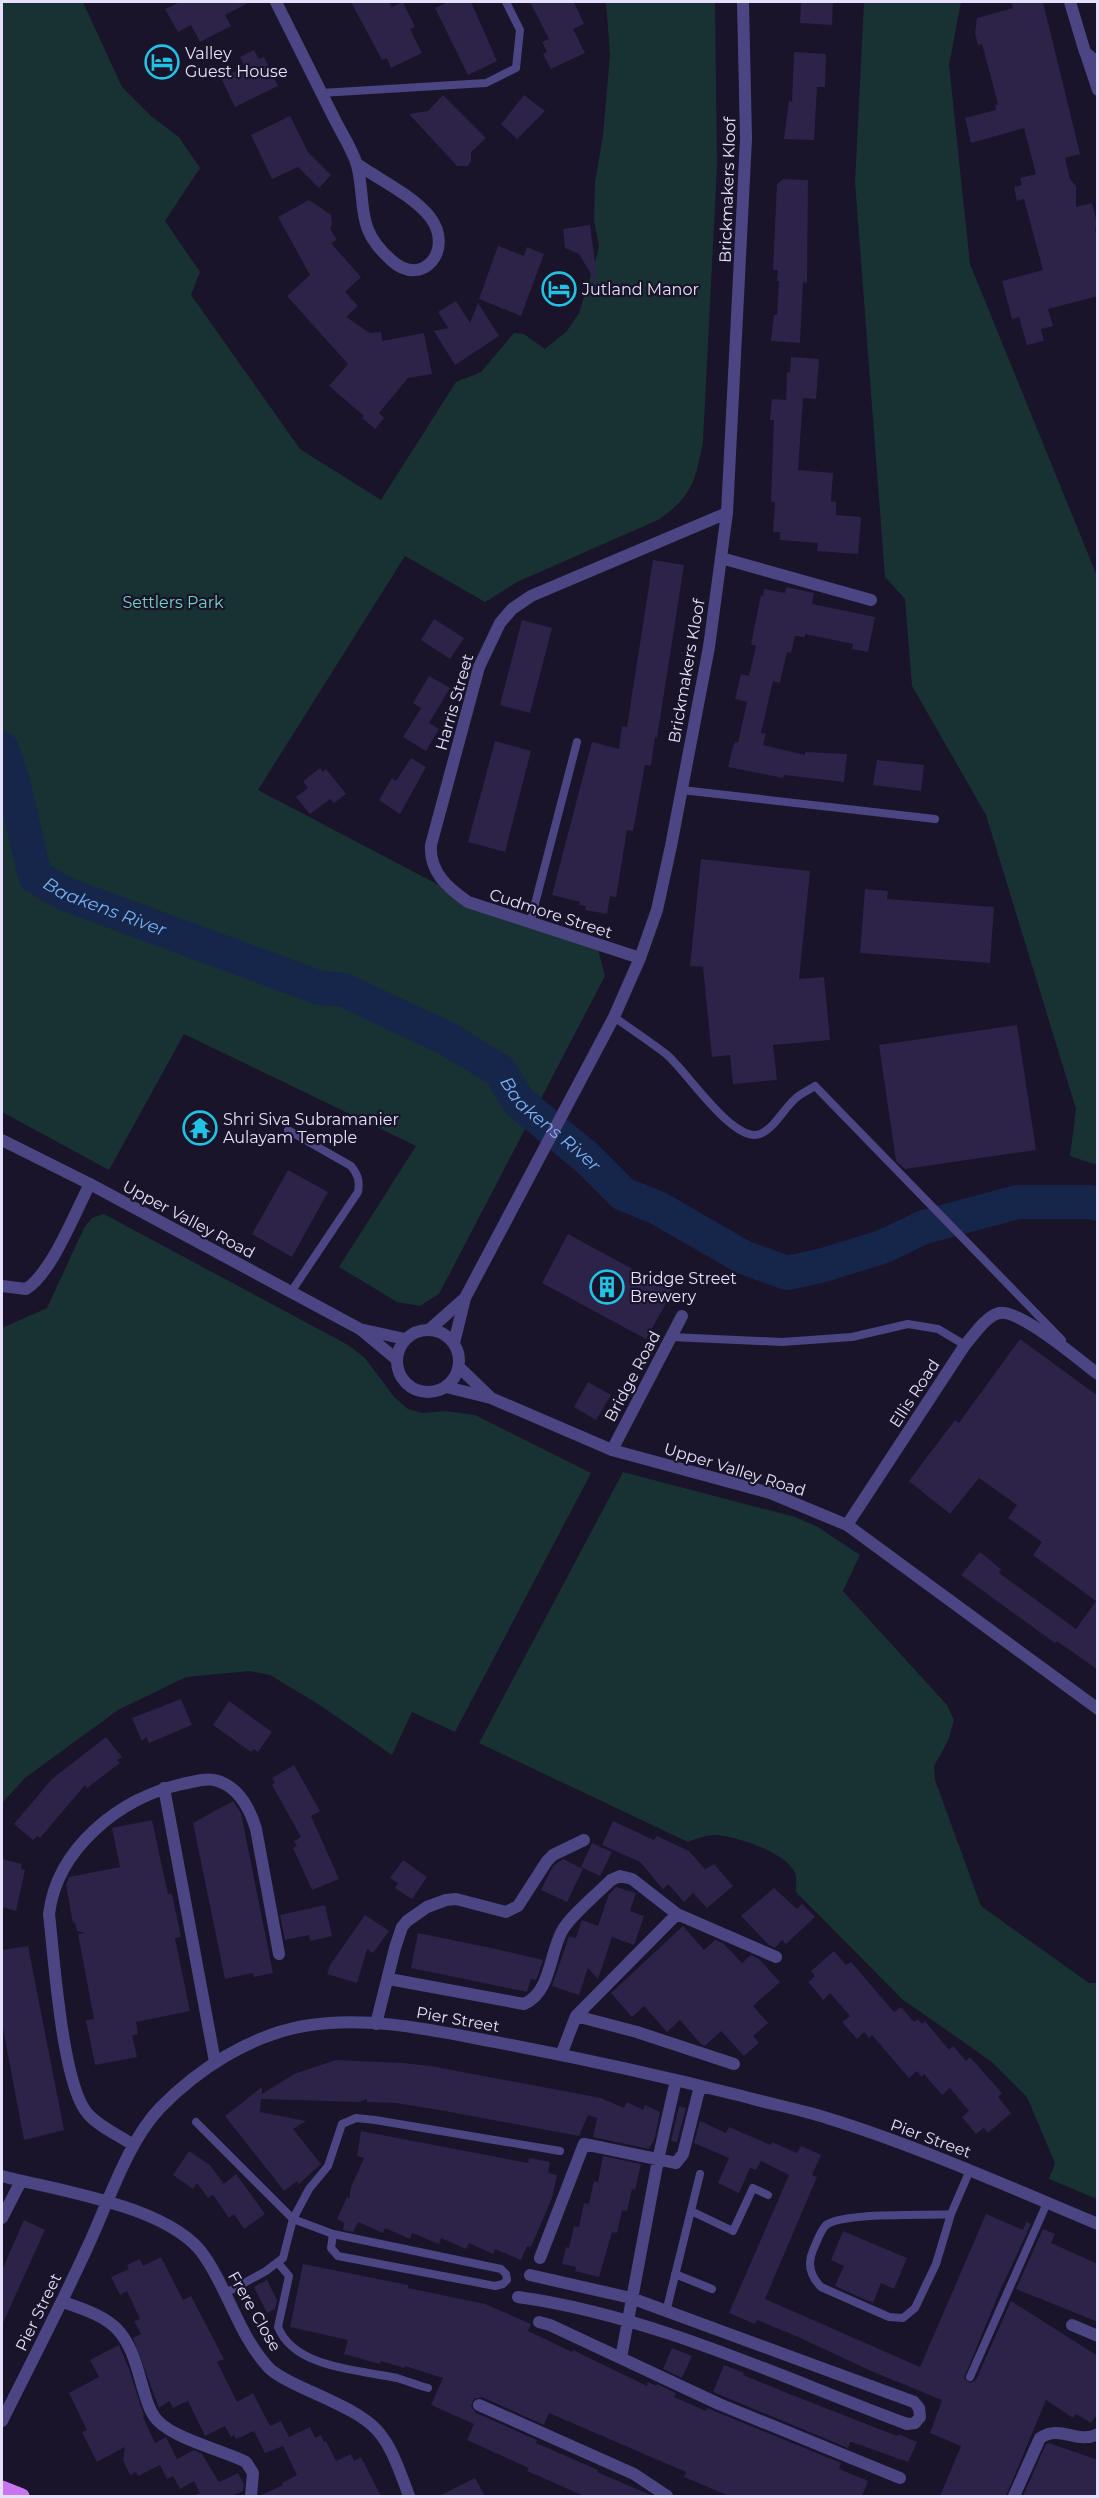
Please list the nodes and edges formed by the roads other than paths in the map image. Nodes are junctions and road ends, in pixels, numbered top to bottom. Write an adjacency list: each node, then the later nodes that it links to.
1 (276, 2): 8 (street)
2 (506, 2): 8 (lane)
3 (743, 2): 10 (street, Brickmakers Kloof)
4 (1070, 2): 5 (street)
5 (1085, 52): 6 (street); 7 (street)
6 (1098, 63)
7 (1098, 90)
8 (321, 93): 9 (street)
9 (357, 164): 9 (street)
10 (726, 513): 11 (street, Brickmakers Kloof); 16 (street, Harris Street)
11 (721, 558): 12 (street); 14 (street, Brickmakers Kloof)
12 (871, 600)
13 (577, 742): 17 (lane)
14 (682, 790): 15 (lane); 18 (street, Brickmakers Kloof)
15 (935, 819)
16 (454, 893): 17 (street, Cudmore Street)
17 (530, 924): 18 (street, Cudmore Street)
18 (640, 958): 19 (street, Brickmakers Kloof)
19 (614, 1017): 25 (street, Brickmakers Kloof); 34 (lane)
20 (288, 1130): 24 (lane)
21 (2, 1140): 22 (street, Upper Valley Road)
22 (90, 1184): 23 (street); 24 (street, Upper Valley Road)
23 (2, 1286)
24 (291, 1292): 27 (street, Upper Valley Road)
25 (465, 1299): 28 (street, Brickmakers Kloof); 31 (street, Brickmakers Kloof)
26 (682, 1316): 29 (street, Bridge Road)
27 (360, 1329): 30 (street, Upper Valley Road); 33 (street, Upper Valley Road)
28 (430, 1329): 30 (street); 31 (street)
29 (671, 1337): 32 (lane); 39 (street, Bridge Road)
30 (405, 1339): 33 (street)
31 (454, 1343): 35 (street)
32 (965, 1345): 34 (street, Ellis Road); 40 (street, Ellis Road)
33 (396, 1359): 37 (street)
34 (1085, 1365): 36 (street)
35 (459, 1366): 37 (street); 38 (street, Upper Valley Road)
36 (1098, 1374)
37 (446, 1387): 38 (street, Upper Valley Road)
38 (491, 1398): 39 (street, Upper Valley Road)
39 (612, 1450): 40 (street, Upper Valley Road)
40 (847, 1525): 41 (street, Upper Valley Road)
41 (1098, 1709)
42 (164, 1788): 45 (street); 51 (street); 56 (street)
43 (584, 1840): 47 (street)
44 (677, 1914): 46 (street); 47 (street); 48 (street)
45 (279, 1954)
46 (776, 1957)
47 (388, 1979): 49 (street)
48 (576, 2016): 50 (street); 52 (street)
49 (376, 2024): 50 (street, Pier Street); 51 (street, Pier Street)
50 (561, 2055): 53 (street, Pier Street)
51 (215, 2062): 56 (street, Pier Street)
52 (734, 2064)
53 (676, 2080): 54 (street, Pier Street); 58 (street)
54 (700, 2086): 58 (street); 59 (street, Pier Street)
55 (196, 2122): 69 (lane)
56 (134, 2145): 64 (street, Pier Street)
57 (560, 2151): 69 (lane)
58 (658, 2160): 72 (street); 79 (street)
59 (970, 2170): 65 (street, Pier Street); 67 (lane)
60 (700, 2174): 66 (lane)
61 (2, 2176): 62 (street, Frere Close)
62 (21, 2181): 64 (street, Frere Close); 68 (street)
63 (768, 2195): 66 (lane)
64 (108, 2202): 77 (street, Frere Close); 80 (street, Pier Street)
65 (1047, 2203): 70 (street, Pier Street); 87 (lane)
66 (691, 2211): 74 (lane)
67 (951, 2214): 67 (lane)
68 (2, 2218)
69 (293, 2219): 71 (lane); 73 (lane)
70 (1098, 2224)
71 (333, 2234): 71 (lane)
72 (540, 2258)
73 (278, 2263): 77 (lane); 88 (lane)
74 (675, 2274): 76 (lane); 81 (lane)
75 (530, 2275): 79 (street)
76 (712, 2289)
77 (224, 2294): 96 (street, Frere Close)
78 (518, 2297): 82 (street)
79 (631, 2298): 81 (street); 82 (street)
80 (63, 2302): 90 (street, Pier Street); 95 (street)
81 (666, 2312): 82 (street)
82 (627, 2320): 86 (street)
83 (539, 2322): 86 (street)
84 (1072, 2325): 85 (street)
85 (1098, 2336)
86 (621, 2358): 92 (street)
87 (970, 2377)
88 (428, 2388)
89 (479, 2405): 97 (street)
90 (2, 2421)
91 (1098, 2434): 98 (street)
92 (900, 2478)
93 (2, 2488): 94 (main road)
94 (22, 2496)
95 (251, 2496)
96 (409, 2496)
97 (667, 2496)
98 (1014, 2496)

